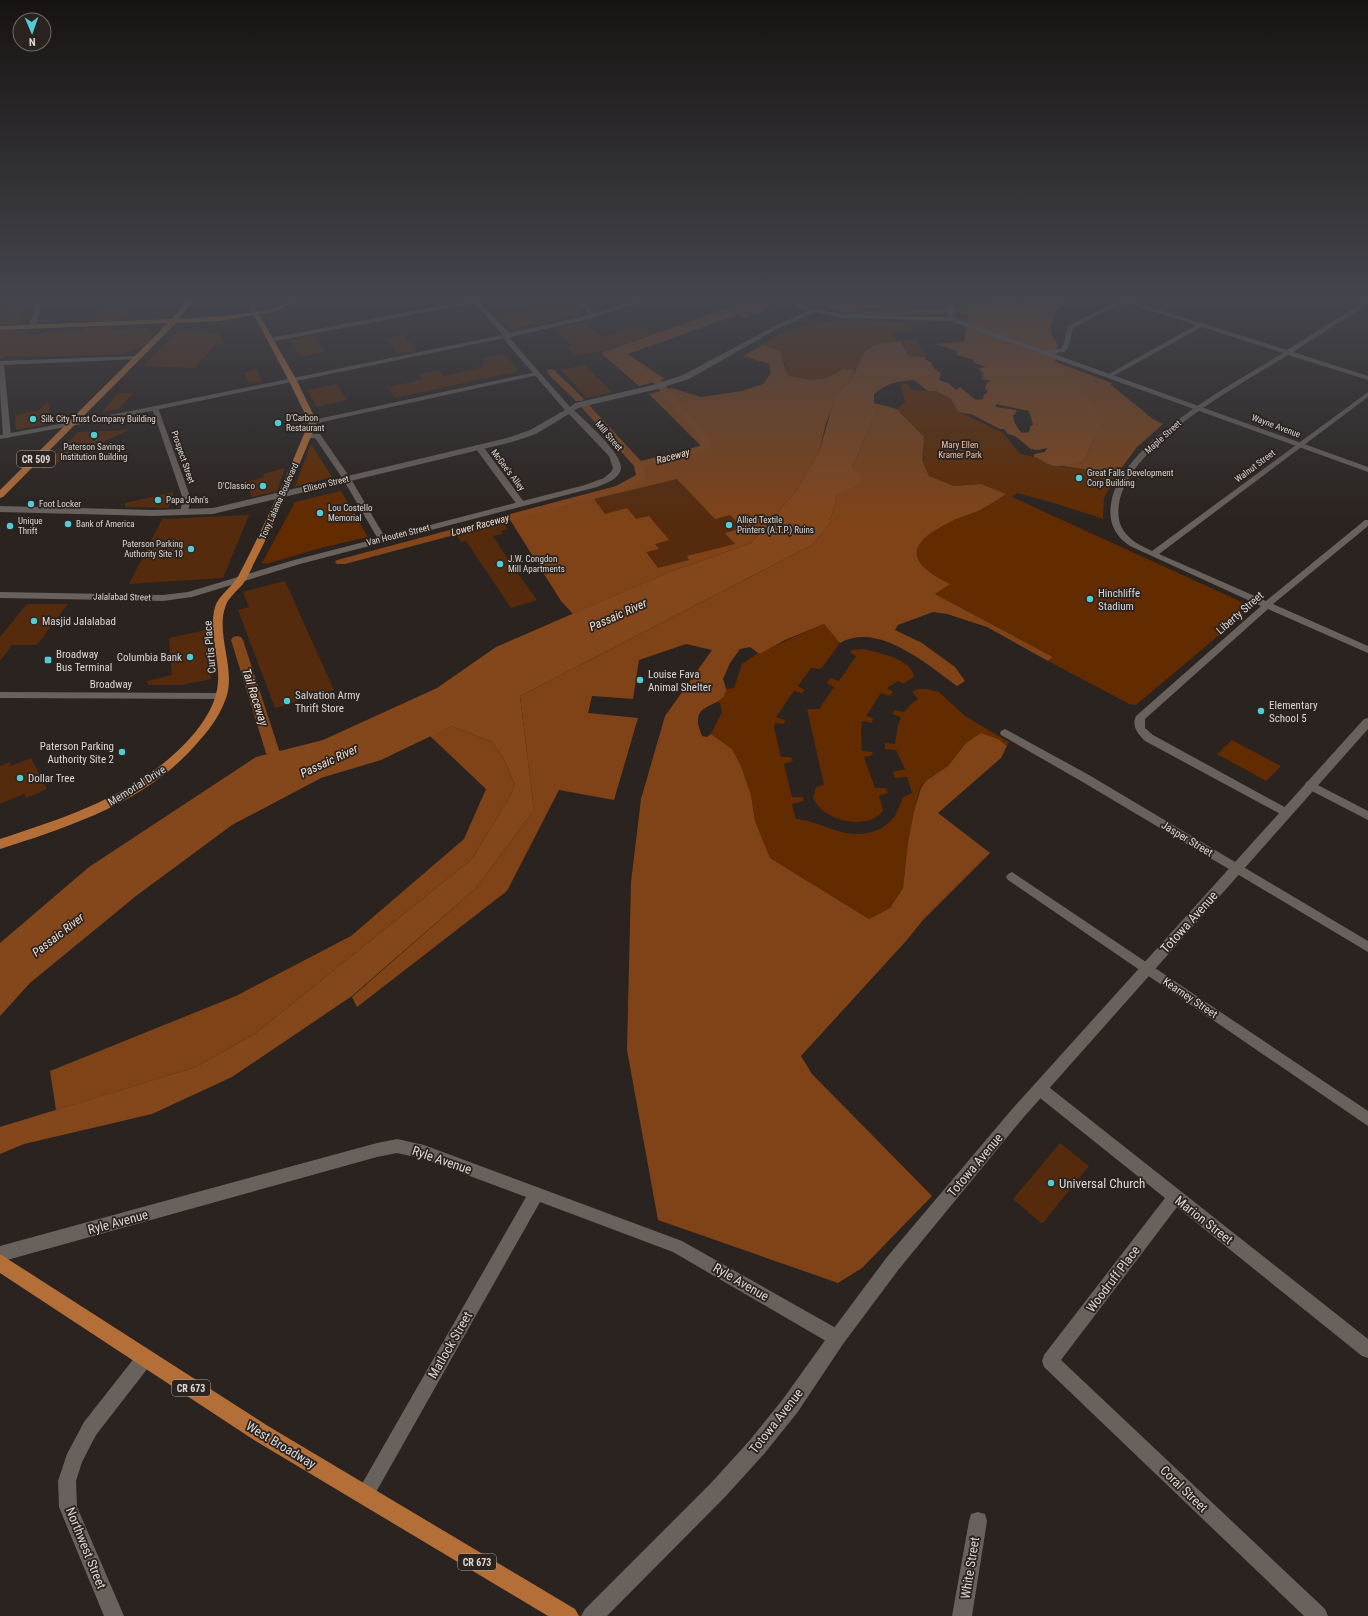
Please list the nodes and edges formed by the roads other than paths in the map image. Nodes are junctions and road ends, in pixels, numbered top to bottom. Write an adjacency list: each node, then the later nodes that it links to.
1 (0, 371): 22 (street)
2 (124, 371): 20 (main road, CR 509)
3 (288, 371): 14 (main road)
4 (330, 371): 14 (street)
5 (534, 371): 11 (street, Mill Street)
6 (697, 371): 18 (street, Ellison Street)
7 (1100, 371): 12 (street, Wayne Avenue)
8 (1117, 371): 12 (street)
9 (1260, 371): 17 (street, Maple Street)
10 (1347, 371): 13 (street)
11 (536, 374): 18 (street, Mill Street); 19 (street)
12 (1110, 375): 17 (street, Wayne Avenue)
13 (1368, 378)
14 (292, 379): 16 (street); 19 (main road)
15 (1368, 394): 23 (street, Walnut Street)
16 (156, 408): 20 (street); 32 (street, Prospect Street)
17 (1200, 409): 23 (street, Wayne Avenue); 35 (street, Maple Street)
18 (569, 410): 24 (street, Ellison Street); 25 (street, Mill Street)
19 (313, 422): 21 (main road, Tony Lalama Boulevard)
20 (72, 423): 22 (street); 28 (main road, CR 509)
21 (307, 436): 27 (street); 29 (main road, Tony Lalama Boulevard)
22 (3, 437)
23 (1300, 445): 26 (street, Wayne Avenue); 35 (street, Walnut Street)
24 (479, 448): 27 (street, Ellison Street); 30 (street, McGee's Alley)
25 (618, 466): 30 (street, Van Houten Street)
26 (1368, 470)
27 (347, 479): 29 (street, Ellison Street); 34 (street)
28 (0, 495)
29 (283, 495): 32 (street, Ellison Street); 36 (main road, Tony Lalama Boulevard)
30 (521, 504): 34 (street, Van Houten Street)
31 (0, 509): 32 (street, Ellison Street)
32 (184, 512)
33 (1368, 522): 38 (street, Liberty Street)
34 (382, 539): 36 (street, Van Houten Street)
35 (1153, 554): 38 (street, Maple Street)
36 (242, 579): 37 (street, Jalalabad Street); 41 (main road, Curtis Place)
37 (0, 595)
38 (1267, 605): 39 (street, Maple Street); 45 (street, Liberty Street)
39 (1368, 650)
40 (0, 695): 41 (street, Broadway)
41 (222, 696): 47 (main road, Memorial Drive)
42 (1368, 722): 44 (street, Totowa Avenue)
43 (1005, 733): 48 (street, Jasper Street)
44 (1310, 785): 45 (street, Totowa Avenue); 46 (street)
45 (1286, 813): 48 (street, Totowa Avenue)
46 (1368, 816)
47 (0, 844)
48 (1236, 868): 50 (street, Jasper Street); 51 (street, Totowa Avenue)
49 (1012, 877): 51 (street, Kearney Street)
50 (1368, 947)
51 (1147, 968): 52 (street, Totowa Avenue); 53 (street, Kearney Street)
52 (1040, 1089): 55 (street, Marion Street); 58 (street, Totowa Avenue)
53 (1368, 1119)
54 (536, 1194): 56 (street, Ryle Avenue); 58 (street, Ryle Avenue); 62 (street, Matlock Street)
55 (1175, 1197): 59 (street, Marion Street); 61 (street, Woodruff Place)
56 (0, 1254)
57 (0, 1263): 60 (main road, West Broadway / CR 673)
58 (837, 1338): 66 (street, Totowa Avenue)
59 (1368, 1350)
60 (145, 1358): 62 (main road, West Broadway / CR 673); 64 (street, Northwest Street)
61 (1050, 1361): 68 (street, Coral Street)
62 (365, 1495): 65 (main road, West Broadway / CR 673)
63 (978, 1521): 67 (street, White Street)
64 (114, 1616)
65 (568, 1616)
66 (592, 1616)
67 (962, 1616)
68 (1318, 1616)

